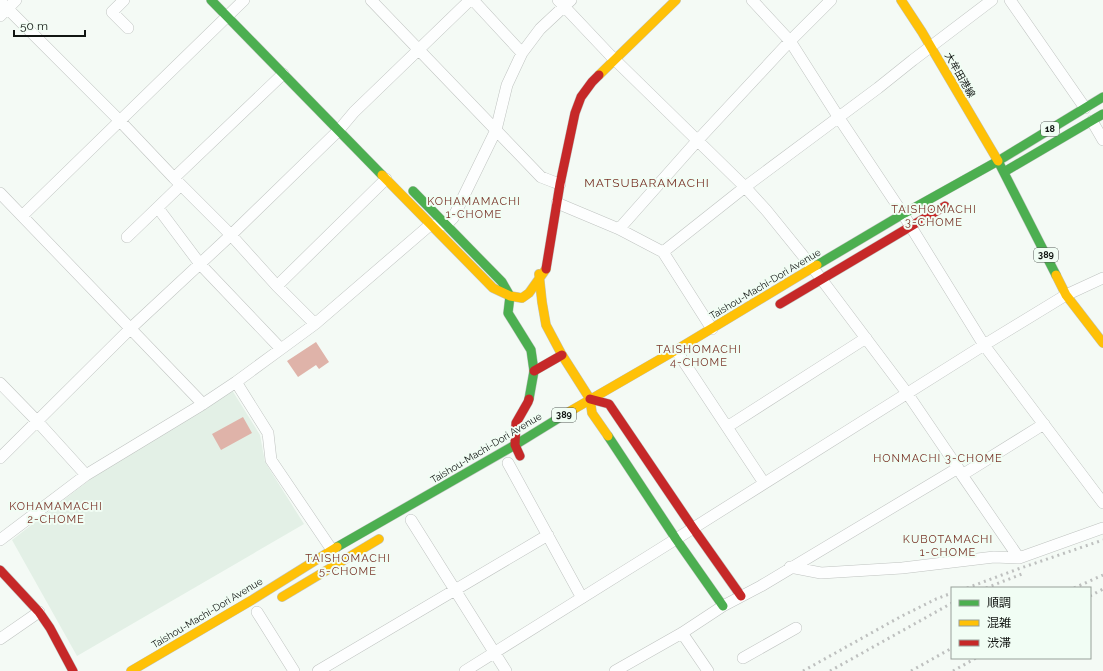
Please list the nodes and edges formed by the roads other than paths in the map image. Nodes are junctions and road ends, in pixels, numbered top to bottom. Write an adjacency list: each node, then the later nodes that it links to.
1 (16, 0): 16 (street)
2 (124, 0): 18 (street)
3 (211, 0): 17 (main road)
4 (244, 0): 17 (street)
5 (371, 0): 21 (street)
6 (470, 0): 21 (street)
7 (473, 0): 22 (street)
8 (665, 0): 23 (main road)
9 (676, 0): 23 (main road)
10 (752, 0): 19 (street)
11 (831, 0): 19 (street)
12 (901, 0): 20 (main road, 大牟田港線)
13 (992, 0): 20 (street)
14 (1010, 0): 26 (street)
15 (564, 2): 22 (street); 23 (street)
16 (2, 8): 29 (street)
17 (233, 11): 24 (main road); 29 (street)
18 (128, 28)
19 (790, 41): 28 (street); 34 (street)
20 (931, 47): 28 (street); 35 (main road, 大牟田港線)
21 (419, 49): 31 (street); 32 (street)
22 (522, 53): 32 (street)
23 (612, 57): 34 (street); 39 (main road)
24 (283, 74): 31 (main road); 38 (street)
25 (1103, 97): 26 (main road, 18)
26 (1084, 108): 35 (main road, 18)
27 (1103, 114): 30 (main road, 18)
28 (839, 118): 41 (street); 46 (street)
29 (120, 121): 38 (street); 47 (street)
30 (1092, 121): 33 (street); 36 (main road, 18)
31 (344, 124): 37 (main road); 52 (street)
32 (496, 130): 39 (street); 49 (street)
33 (1103, 140)
34 (697, 141): 41 (street); 51 (street)
35 (998, 161): 36 (main road, 389); 46 (main road, Taishou-Machi-Dori Avenue / 389)
36 (1000, 174): 61 (main road, 389)
37 (386, 179): 48 (main road); 60 (street)
38 (178, 181): 45 (street); 52 (street)
39 (557, 183): 43 (main road); 58 (main road)
40 (407, 185): 49 (main road)
41 (745, 187): 54 (street); 56 (street)
42 (0, 194): 47 (street)
43 (557, 203): 51 (street); 58 (main road)
44 (950, 203): 50 (main road)
45 (158, 208): 53 (street); 55 (street)
46 (903, 214): 50 (street); 56 (main road, Taishou-Machi-Dori Avenue / 389)
47 (22, 216): 65 (street)
48 (430, 225): 49 (street); 62 (main road); 64 (street)
49 (446, 225): 62 (main road)
50 (911, 227): 59 (main road); 69 (street)
51 (619, 229): 54 (street)
52 (231, 235): 55 (street); 60 (street)
53 (127, 237)
54 (663, 252): 66 (street)
55 (200, 264): 65 (street); 70 (street)
56 (813, 268): 59 (street); 66 (main road, Taishou-Machi-Dori Avenue / 389)
57 (1103, 278): 61 (street)
58 (540, 279): 62 (main road); 72 (main road)
59 (822, 280): 63 (main road); 67 (street)
60 (277, 286): 64 (street)
61 (1066, 295): 68 (main road, 389); 69 (street)
62 (510, 296): 73 (main road)
63 (775, 307)
64 (315, 324): 70 (street)
65 (131, 328): 79 (street); 81 (street)
66 (712, 329): 71 (main road, Taishou-Machi-Dori Avenue / 389)
67 (866, 338): 76 (street); 83 (street)
68 (1103, 343)
69 (984, 345): 76 (street); 82 (street)
70 (281, 349): 74 (street)
71 (676, 350): 77 (main road, Taishou-Machi-Dori Avenue / 389); 83 (street)
72 (562, 355): 73 (main road); 77 (main road)
73 (534, 371): 84 (main road)
74 (236, 382): 79 (street); 98 (street)
75 (0, 383): 81 (street)
76 (907, 394): 87 (street); 89 (street)
77 (590, 399): 78 (main road); 80 (main road); 84 (main road, Taishou-Machi-Dori Avenue / 389)
78 (612, 402): 80 (main road); 92 (main road)
79 (203, 404): 88 (street)
80 (589, 415): 96 (main road)
81 (37, 421): 85 (street); 88 (street)
82 (1044, 424): 87 (street); 90 (street)
83 (727, 427): 89 (street)
84 (515, 445): 86 (main road); 98 (main road, Taishou-Machi-Dori Avenue / 389)
85 (0, 458)
86 (505, 465): 95 (street)
87 (960, 472): 99 (street); 101 (street)
88 (86, 475): 97 (street)
89 (764, 483): 92 (street)
90 (1103, 503)
91 (411, 520): 103 (street)
92 (693, 528): 96 (street); 104 (main road)
93 (1103, 528): 99 (street)
94 (385, 536): 100 (main road)
95 (548, 536): 103 (street); 105 (street)
96 (676, 539): 105 (street); 107 (main road)
97 (0, 540)
98 (332, 550): 100 (street); 116 (main road, Taishou-Machi-Dori Avenue / 389)
99 (1019, 558): 101 (street)
100 (339, 563): 106 (main road)
101 (790, 567): 104 (street)
102 (0, 570): 108 (main road)
103 (456, 590): 113 (street); 118 (street)
104 (741, 596): 107 (street)
105 (582, 598): 113 (street)
106 (278, 600)
107 (723, 606): 111 (street)
108 (39, 612): 112 (street); 115 (main road)
109 (257, 612): 117 (street)
110 (796, 628): 114 (street)
111 (682, 633): 121 (street); 122 (street)
112 (0, 640)
113 (495, 652): 119 (street); 120 (street)
114 (743, 658)
115 (73, 671)
116 (131, 671)
117 (294, 671)
118 (318, 671)
119 (465, 671)
120 (506, 671)
121 (615, 671)
122 (708, 671)

